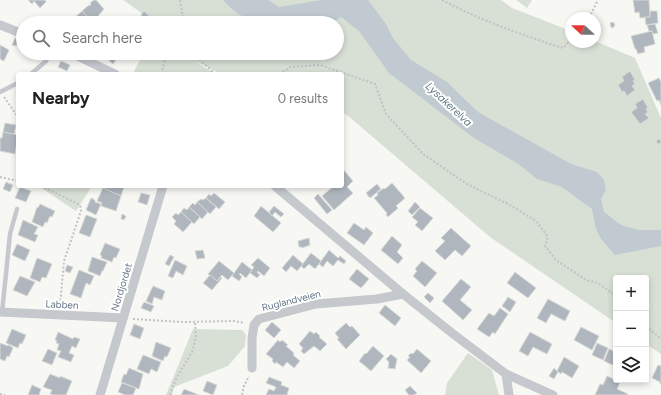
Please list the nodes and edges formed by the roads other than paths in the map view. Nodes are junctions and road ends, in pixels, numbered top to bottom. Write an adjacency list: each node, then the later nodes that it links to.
1 (0, 25): 2 (street)
2 (16, 31)
3 (46, 60): 5 (lane)
4 (86, 60): 6 (street)
5 (33, 72)
6 (111, 72)
7 (16, 84): 8 (lane)
8 (0, 92)
9 (162, 188): 14 (street, Nordjordet)
10 (277, 188): 12 (street)
11 (17, 209): 13 (lane)
12 (403, 294): 15 (street, Ruglandveien); 16 (street)
13 (1, 312): 14 (street, Labben)
14 (122, 318): 17 (street, Nordjordet)
15 (252, 368)
16 (506, 374): 18 (street); 19 (street)
17 (100, 395)
18 (508, 395)
19 (553, 395)

